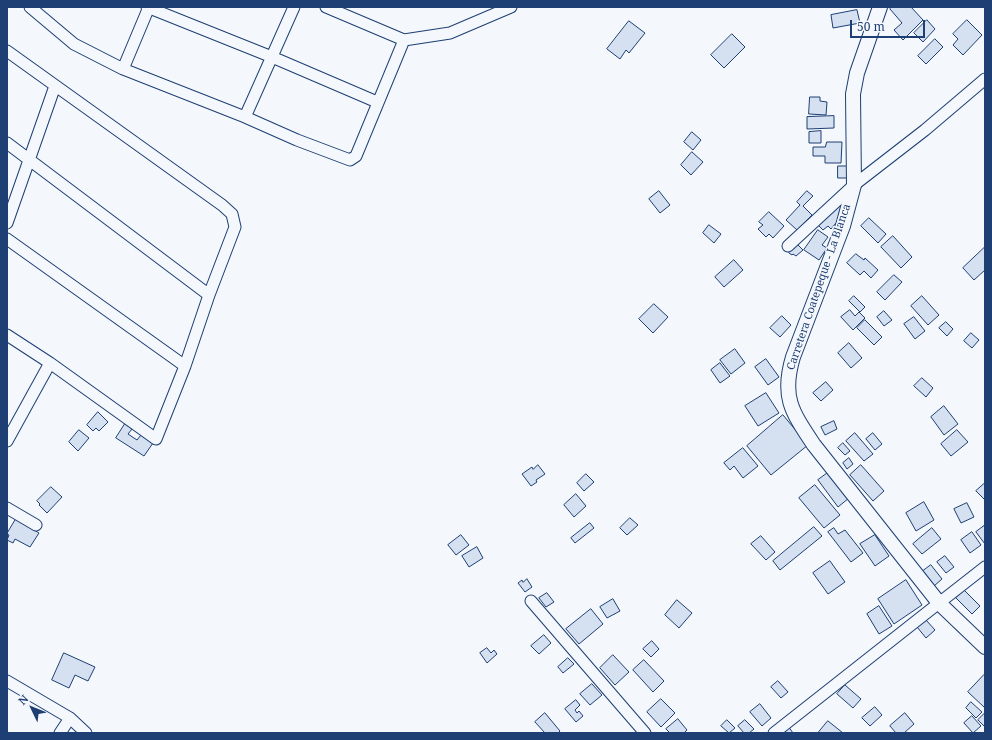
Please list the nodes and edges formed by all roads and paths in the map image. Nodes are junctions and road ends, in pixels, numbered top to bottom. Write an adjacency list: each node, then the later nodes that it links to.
1 (30, 7): 10 (street)
2 (148, 7): 9 (street); 10 (street)
3 (294, 7): 9 (street)
4 (326, 7): 7 (street)
5 (511, 7): 7 (street)
6 (880, 7): 17 (main road, Carretera Coatepeque - La Blanca)
7 (404, 40): 13 (street)
8 (7, 51): 12 (street)
9 (272, 57): 13 (street); 14 (street)
10 (123, 69): 14 (street)
11 (985, 79): 17 (street)
12 (55, 86): 16 (street); 21 (street)
13 (377, 102): 14 (street)
14 (245, 117)
15 (7, 143): 16 (street)
16 (29, 159): 18 (street); 21 (street)
17 (854, 185): 20 (street); 30 (main road, Carretera Coatepeque - La Blanca)
18 (7, 223)
19 (7, 239): 24 (street)
20 (788, 246)
21 (208, 295): 24 (street)
22 (7, 335): 23 (street)
23 (50, 362): 24 (street); 25 (street)
24 (185, 366)
25 (7, 441)
26 (7, 508): 27 (street)
27 (36, 525)
28 (985, 567): 30 (street)
29 (531, 601): 36 (street)
30 (938, 602): 31 (main road, Carretera Coatepeque - La Blanca); 37 (street)
31 (985, 647)
32 (7, 682): 33 (street)
33 (70, 718): 34 (street); 35 (street)
34 (60, 733)
35 (86, 733)
36 (645, 733)
37 (774, 733)

